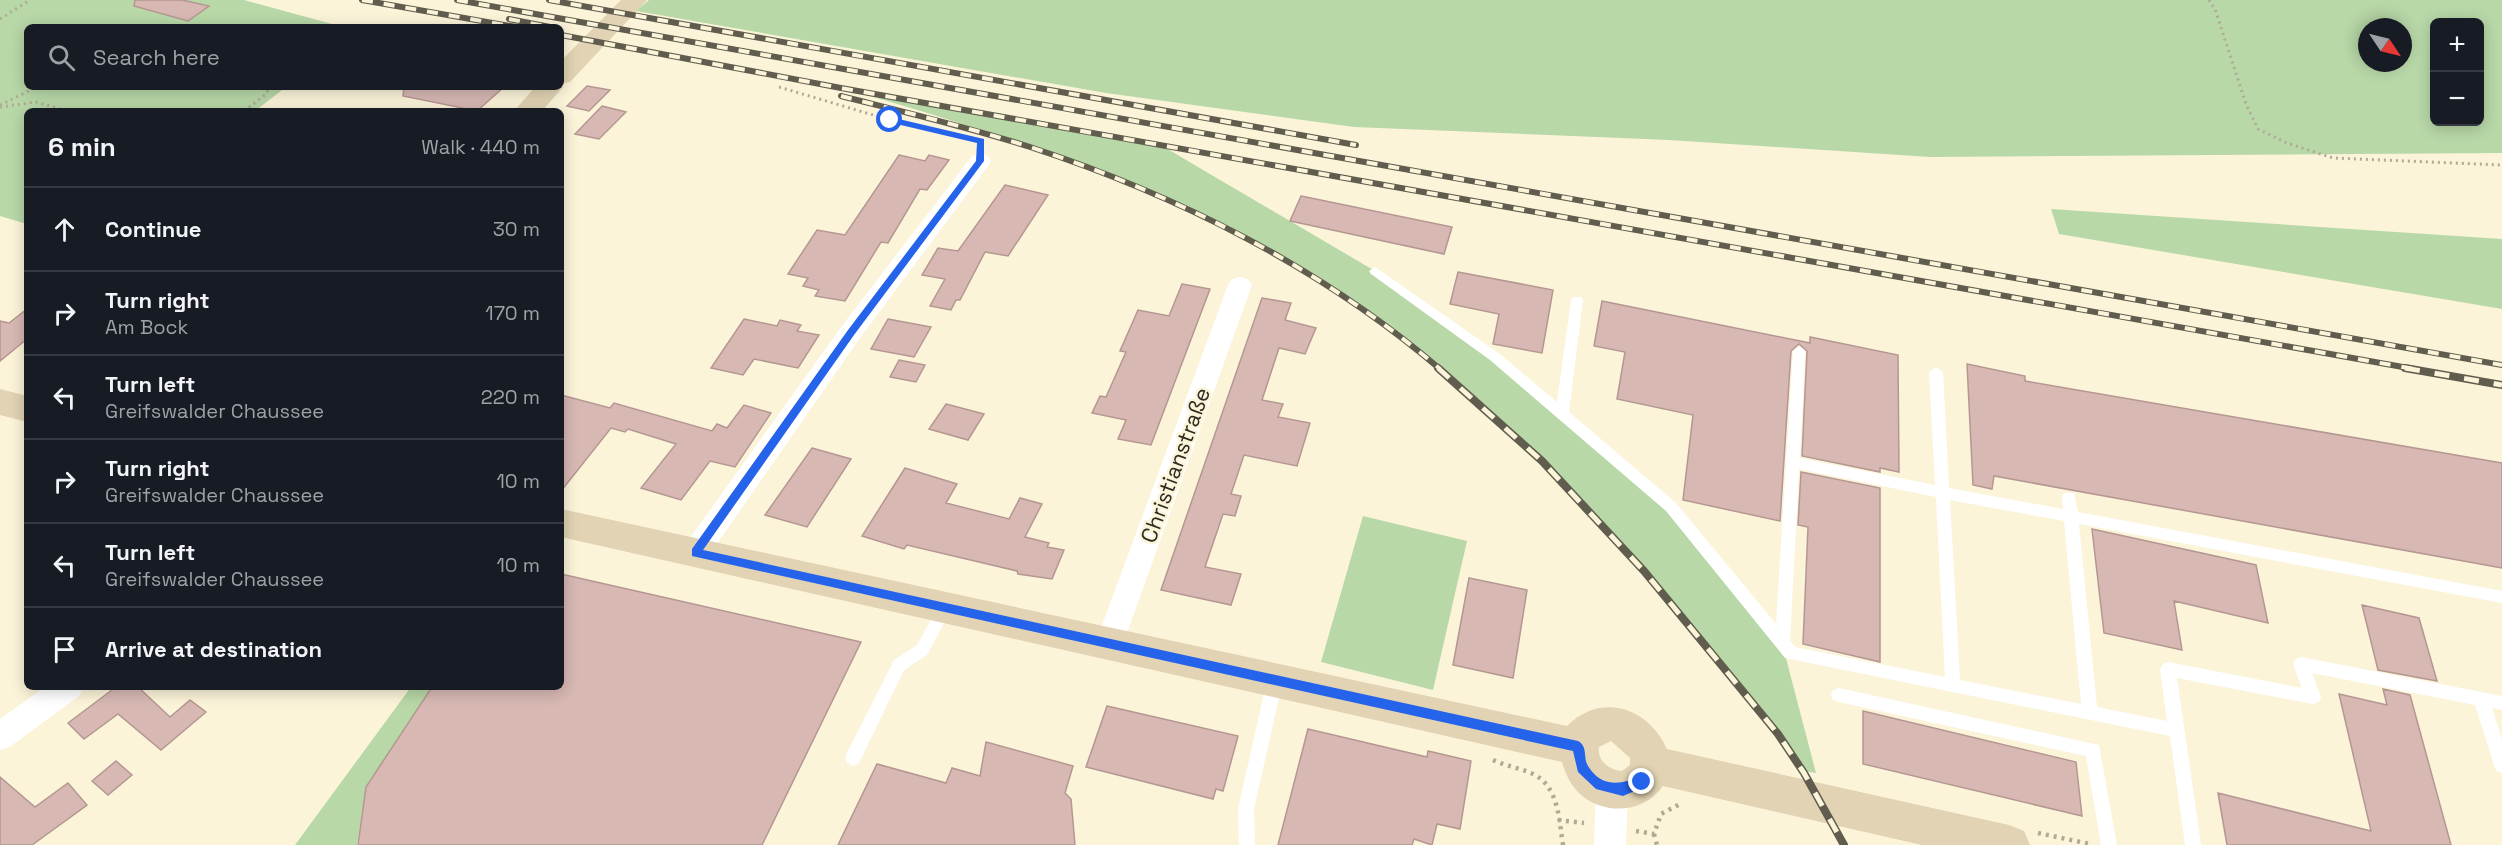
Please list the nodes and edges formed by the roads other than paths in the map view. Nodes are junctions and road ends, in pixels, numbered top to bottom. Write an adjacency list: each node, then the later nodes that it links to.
1 (634, 0): 2 (main road)
2 (564, 73)
3 (547, 90): 4 (main road)
4 (530, 108)
5 (980, 161): 19 (street)
6 (1375, 271): 13 (lane)
7 (1240, 285): 23 (street, Christianstraße)
8 (1577, 300): 13 (lane)
9 (1799, 351): 14 (lane)
10 (1936, 372): 15 (lane)
11 (0, 402): 12 (main road)
12 (24, 408)
13 (1562, 414): 22 (lane)
14 (1793, 462): 15 (lane); 22 (lane)
15 (1943, 494): 17 (lane); 25 (lane)
16 (2069, 497): 17 (lane)
17 (2071, 518): 20 (lane); 30 (lane)
18 (564, 524): 19 (main road)
19 (695, 553): 21 (main road)
20 (2502, 597)
21 (945, 608): 23 (main road); 34 (lane)
22 (1782, 643): 25 (lane)
23 (1109, 644): 24 (main road)
24 (1275, 681): 33 (main road); 38 (lane)
25 (1953, 686): 30 (lane)
26 (65, 690): 32 (street)
27 (1839, 695): 40 (lane)
28 (2481, 699): 29 (lane); 31 (lane); 36 (lane)
29 (2502, 703)
30 (2090, 713): 31 (lane)
31 (2176, 730): 41 (lane)
32 (0, 736)
33 (1578, 747): 35 (main road); 37 (main road)
34 (853, 758)
35 (1650, 764): 37 (main road); 39 (main road)
36 (2502, 765)
37 (1610, 820)
38 (1247, 845)
39 (2009, 845)
40 (2109, 845)
41 (2193, 845)

